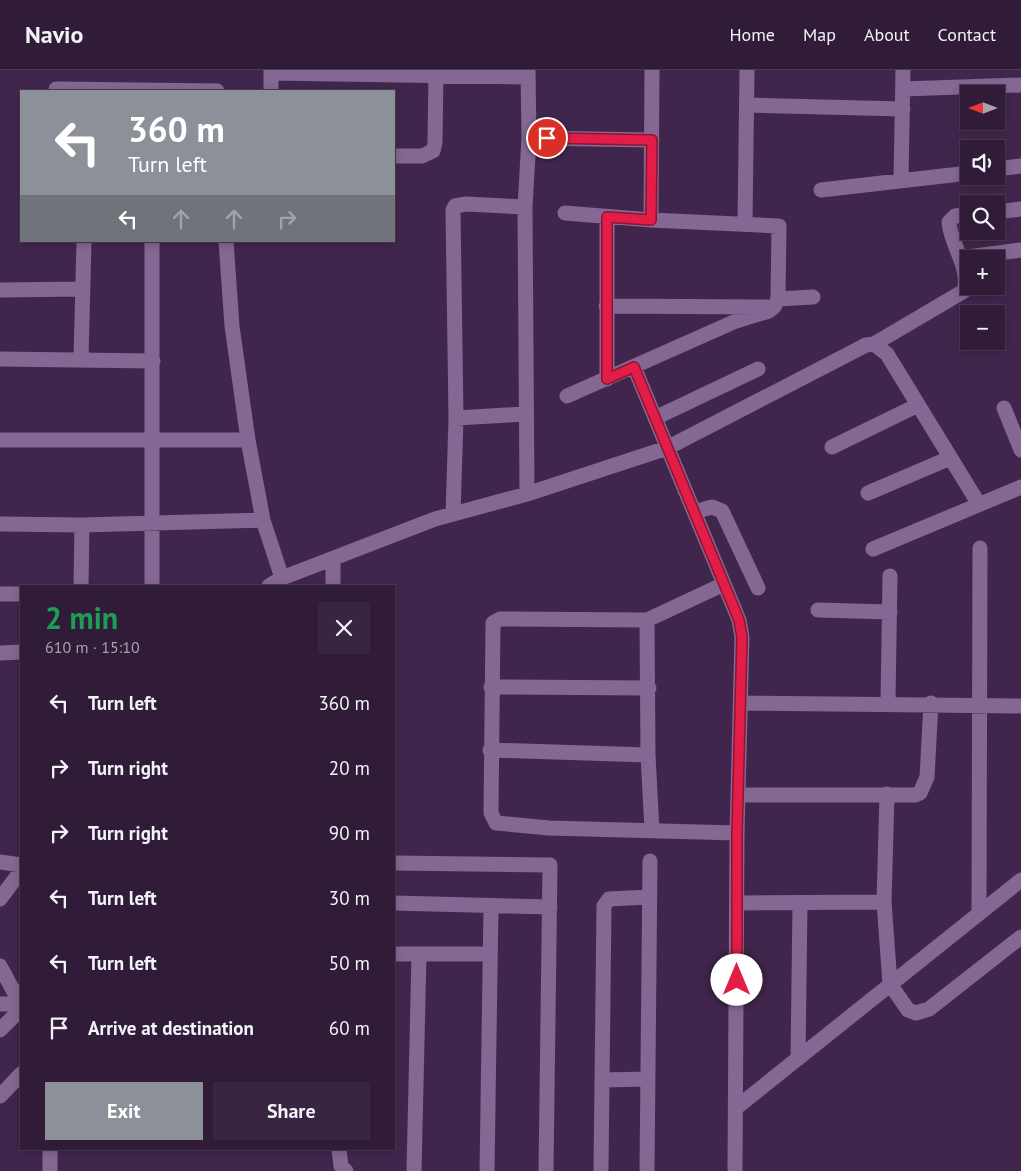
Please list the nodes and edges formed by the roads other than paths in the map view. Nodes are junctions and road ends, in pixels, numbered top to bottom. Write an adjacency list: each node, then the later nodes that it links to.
1 (652, 70): 16 (street)
2 (747, 70): 13 (street)
3 (903, 70): 10 (street)
4 (271, 71): 5 (street); 12 (street)
5 (356, 72): 6 (street)
6 (436, 72): 7 (street); 17 (street)
7 (528, 73): 15 (street)
8 (1021, 85): 10 (street)
9 (56, 89): 11 (street)
10 (903, 89): 14 (street)
11 (111, 90)
12 (270, 90)
13 (747, 105): 14 (street); 30 (street)
14 (903, 109): 21 (street)
15 (529, 138): 16 (street); 23 (street)
16 (652, 140): 29 (street)
17 (395, 156)
18 (1021, 166): 19 (street)
19 (1005, 168)
20 (960, 174): 21 (street)
21 (901, 180): 22 (street)
22 (821, 190)
23 (525, 207): 53 (street); 54 (street)
24 (1021, 209): 25 (street)
25 (1005, 211)
26 (565, 213): 28 (street)
27 (960, 215): 36 (street)
28 (607, 217): 29 (street); 42 (street)
29 (651, 220): 30 (street)
30 (745, 223): 41 (street)
31 (84, 242): 37 (street)
32 (152, 242): 46 (street)
33 (226, 242): 58 (street)
34 (1021, 250): 35 (street)
35 (1005, 252)
36 (960, 258)
37 (83, 289): 38 (street); 45 (street)
38 (0, 290)
39 (960, 293): 43 (street)
40 (813, 297): 41 (street)
41 (776, 303): 42 (street); 47 (street)
42 (606, 306): 49 (street)
43 (874, 344): 51 (street); 60 (street)
44 (0, 359): 45 (street)
45 (81, 359): 46 (street)
46 (153, 360): 57 (street)
47 (634, 367): 49 (street); 55 (street)
48 (758, 370): 55 (street)
49 (607, 379): 50 (street)
50 (567, 396)
51 (918, 405): 59 (street); 62 (street)
52 (1004, 408): 61 (street)
53 (525, 414): 54 (street); 65 (street)
54 (456, 418): 68 (street)
55 (655, 418): 60 (street)
56 (0, 440): 57 (street)
57 (154, 440): 58 (street); 70 (street)
58 (248, 440): 69 (street)
59 (832, 447)
60 (667, 448): 65 (street); 67 (street)
61 (1021, 450)
62 (950, 458): 64 (street); 66 (street)
63 (1021, 487): 66 (street)
64 (868, 493)
65 (527, 494): 68 (street)
66 (982, 503): 74 (street)
67 (694, 512): 78 (street); 82 (street)
68 (453, 514): 75 (street)
69 (263, 520): 70 (street); 77 (street)
70 (152, 523): 72 (street); 80 (street)
71 (0, 524): 72 (street)
72 (82, 525): 79 (street)
73 (980, 548): 95 (street)
74 (873, 549)
75 (333, 559): 77 (street); 81 (street)
76 (890, 576): 86 (street)
77 (276, 582)
78 (724, 584): 87 (street); 93 (street)
79 (81, 585)
80 (152, 585)
81 (334, 585)
82 (758, 588)
83 (0, 594): 84 (street)
84 (20, 594)
85 (818, 610): 86 (street)
86 (890, 612): 92 (street)
87 (647, 620): 90 (street); 91 (street)
88 (20, 652): 89 (street)
89 (0, 653)
90 (491, 687): 91 (street); 97 (street)
91 (649, 688): 98 (street)
92 (888, 703): 93 (street); 94 (street)
93 (741, 704): 100 (street)
94 (931, 704): 95 (street); 99 (street)
95 (979, 705): 96 (street); 117 (street)
96 (1021, 706)
97 (490, 750): 98 (street); 101 (street)
98 (648, 755): 101 (street)
99 (887, 794): 100 (street); 111 (street)
100 (738, 795): 102 (street)
101 (652, 830): 102 (street)
102 (737, 833): 113 (street)
103 (650, 861): 109 (street)
104 (0, 862): 106 (street)
105 (395, 863): 116 (street)
106 (20, 865)
107 (20, 872): 110 (street)
108 (1021, 880): 117 (street)
109 (649, 897): 129 (street); 130 (street)
110 (0, 899)
111 (884, 902): 114 (street); 123 (street)
112 (395, 903): 115 (street)
113 (737, 903): 114 (street); 132 (street)
114 (800, 903): 127 (street)
115 (491, 906): 116 (street); 120 (street)
116 (550, 907): 139 (street)
117 (979, 913): 123 (street)
118 (1021, 937): 123 (street)
119 (395, 954): 121 (street)
120 (490, 954): 121 (street); 138 (street)
121 (419, 955): 137 (street)
122 (0, 966): 124 (street)
123 (890, 984): 127 (street)
124 (20, 1003): 125 (street); 126 (street)
125 (0, 1004)
126 (0, 1030)
127 (798, 1059): 132 (street)
128 (20, 1075): 131 (street)
129 (648, 1079): 130 (street); 141 (street)
130 (602, 1080): 140 (street)
131 (0, 1096)
132 (736, 1108): 142 (street)
133 (50, 1150): 135 (street)
134 (339, 1150): 136 (street)
135 (50, 1171)
136 (346, 1171)
137 (414, 1171)
138 (487, 1171)
139 (546, 1171)
140 (601, 1171)
141 (647, 1171)
142 (736, 1171)

